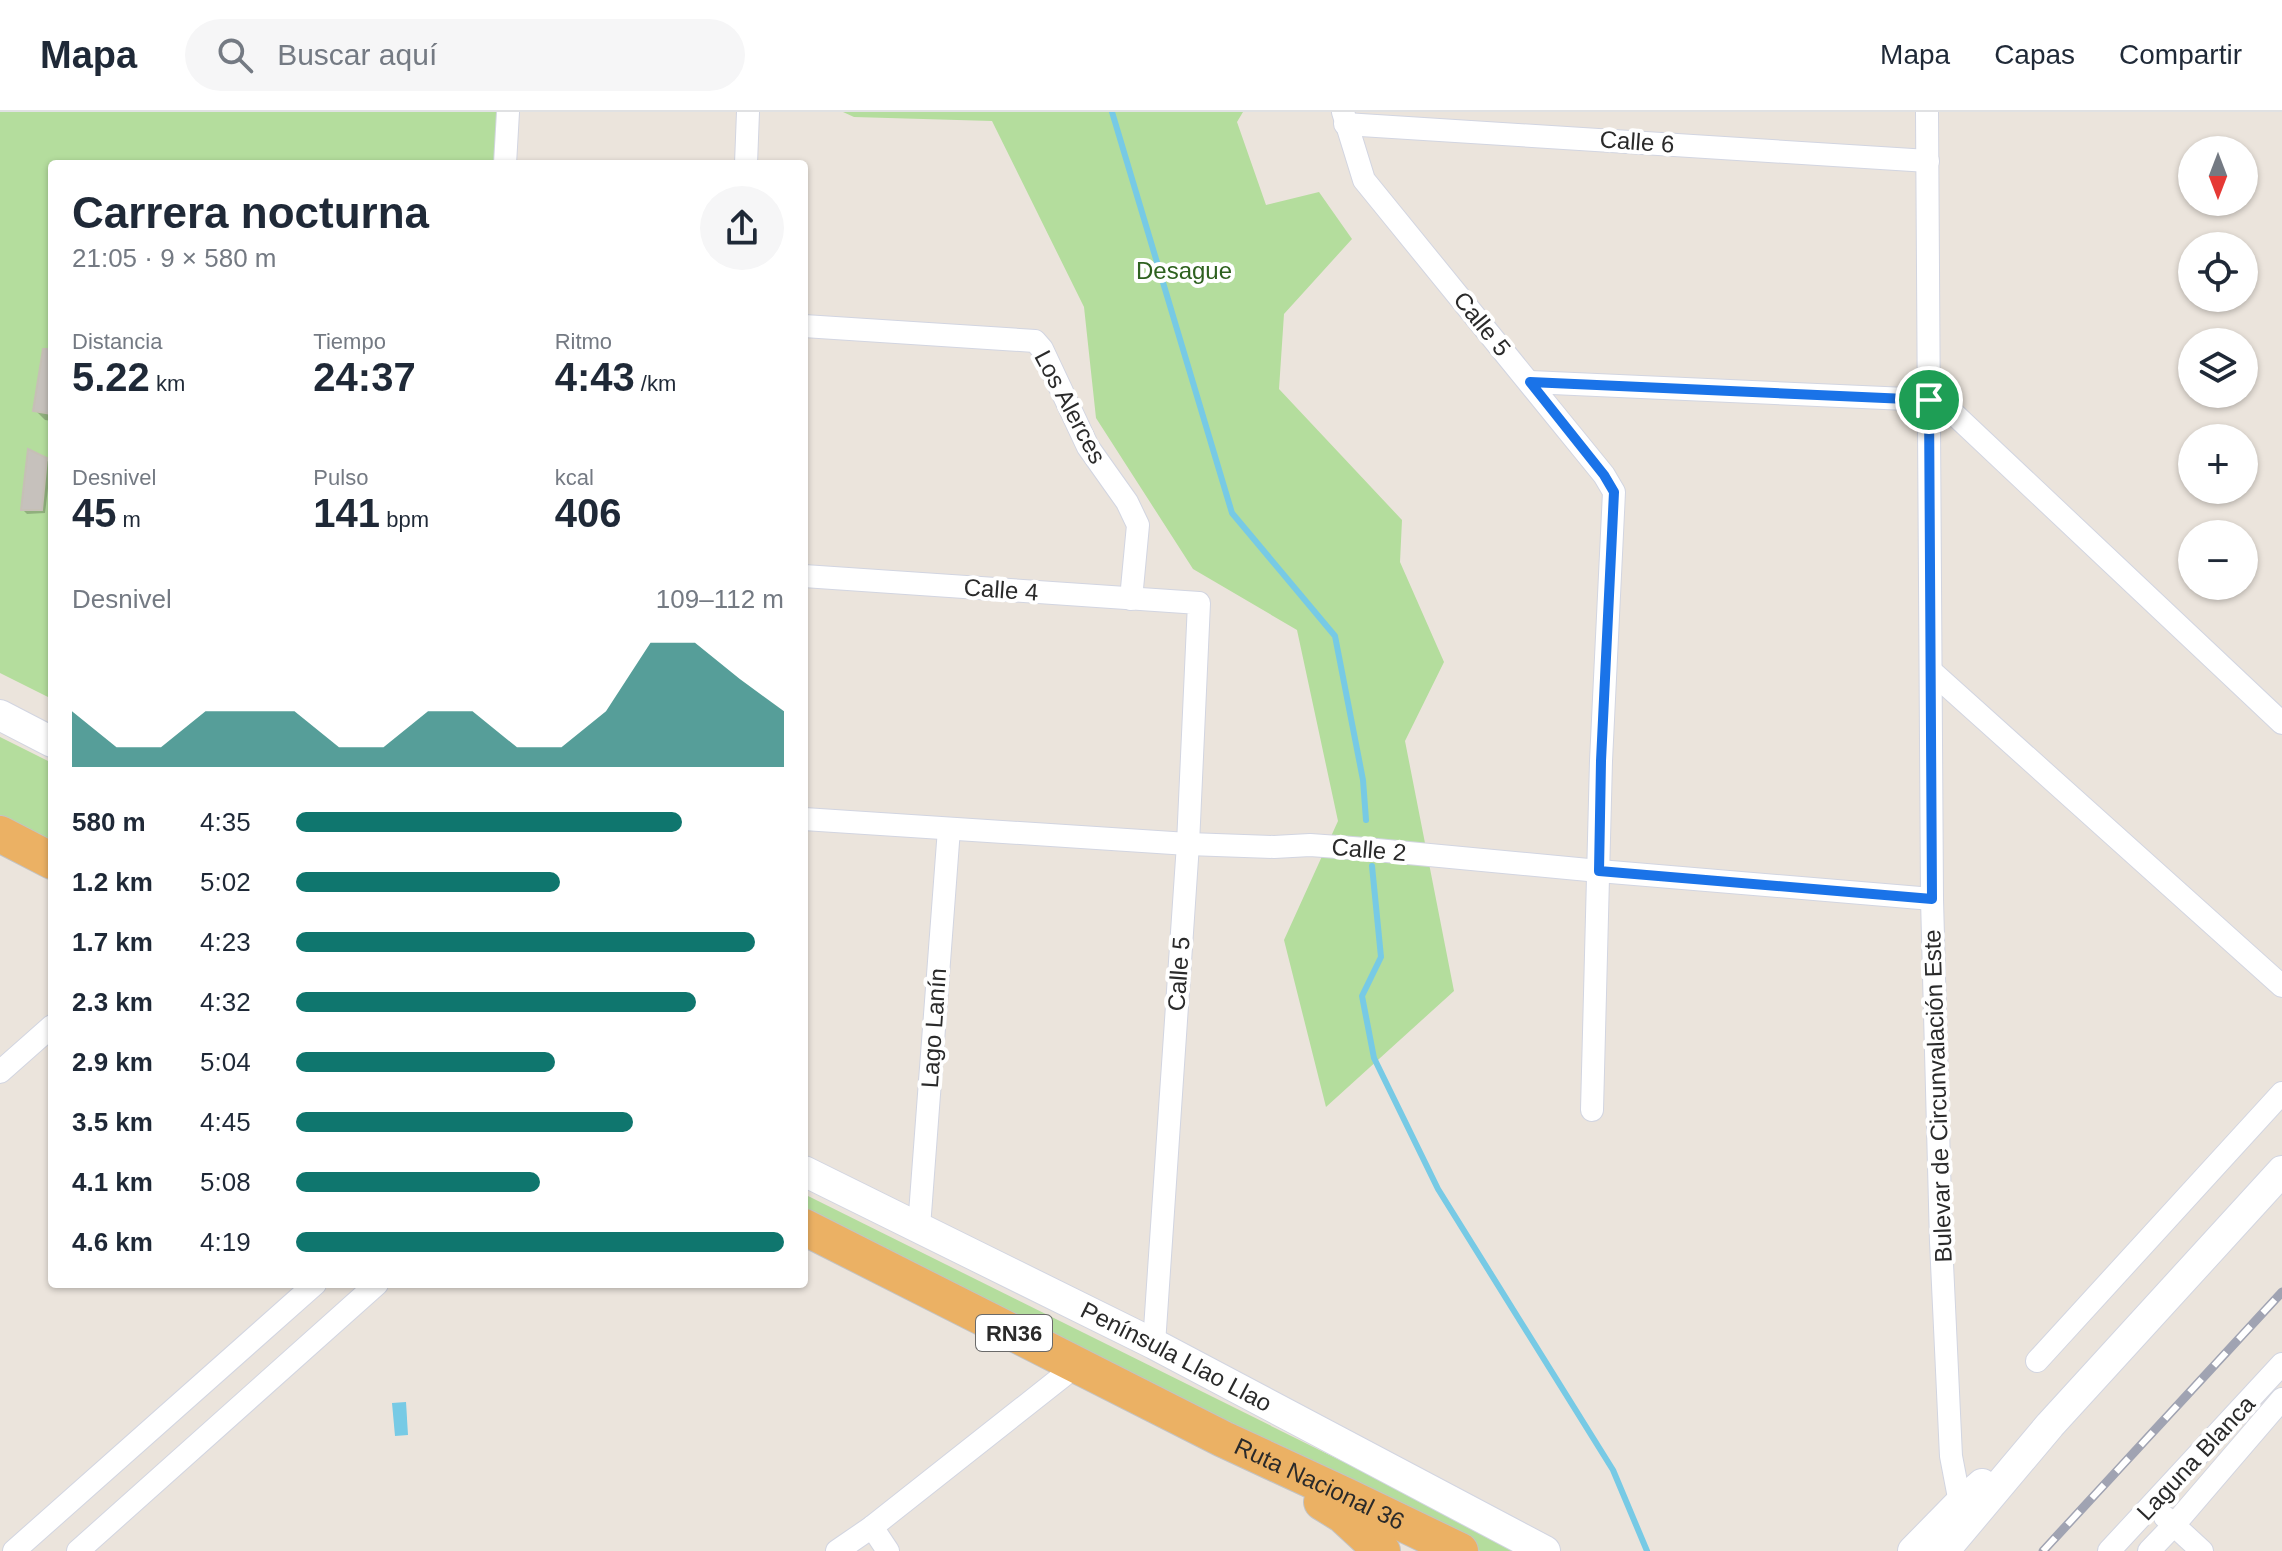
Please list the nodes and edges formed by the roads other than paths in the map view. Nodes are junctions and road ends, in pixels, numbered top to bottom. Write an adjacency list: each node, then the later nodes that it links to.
1 (508, 112): 5 (street)
2 (748, 112): 6 (street)
3 (1927, 112): 7 (street, Bulevar de Circunvalación Este)
4 (1344, 118): 7 (street, Calle 6); 9 (street, Calle 5)
5 (505, 160)
6 (746, 160)
7 (1928, 161): 10 (street, Bulevar de Circunvalación Este)
8 (808, 326): 12 (street, Los Alerces)
9 (1530, 382): 10 (street); 23 (street, Calle 5)
10 (1929, 400): 14 (street, Bulevar de Circunvalación Este); 16 (street)
11 (808, 576): 12 (street, Calle 4)
12 (1131, 599): 13 (street, Calle 4)
13 (1199, 603): 21 (street, Calle 5)
14 (1931, 671): 24 (street, Bulevar de Circunvalación Este); 25 (street)
15 (0, 715): 17 (main road)
16 (2282, 723)
17 (48, 740)
18 (808, 819): 19 (street, Calle 2)
19 (949, 829): 21 (street, Calle 2); 32 (street, Lago Lanín)
20 (0, 834): 22 (highway)
21 (1188, 844): 23 (street, Calle 2); 36 (street, Calle 5)
22 (48, 859)
23 (1599, 871): 24 (street, Calle 2); 29 (street, Calle 5)
24 (1932, 899): 43 (street, Bulevar de Circunvalación Este)
25 (2282, 986)
26 (48, 1030): 27 (street)
27 (0, 1072)
28 (2282, 1093): 37 (street)
29 (1592, 1110)
30 (2282, 1171): 41 (main road)
31 (808, 1173): 32 (main road, Península Llao Llao)
32 (919, 1227): 36 (main road, Península Llao Llao)
33 (808, 1229): 39 (highway, Ruta Nacional 36 / RN36)
34 (310, 1288): 47 (street)
35 (373, 1288): 48 (street)
36 (1154, 1344): 53 (main road, Península Llao Llao)
37 (2037, 1361)
38 (2282, 1364): 44 (street, Laguna Blanca)
39 (1077, 1365): 42 (highway, Ruta Nacional 36 / RN36); 46 (street)
40 (2282, 1399): 45 (street, Laguna Blanca)
41 (2050, 1425): 43 (main road); 56 (main road)
42 (1223, 1439): 51 (highway, Ruta Nacional 36 / RN36); 52 (highway, Ruta Nacional 36 / RN36)
43 (1960, 1503): 54 (main road); 55 (main road)
44 (2152, 1505): 45 (street); 57 (street, Laguna Blanca)
45 (2174, 1525): 58 (street, Laguna Blanca); 59 (street)
46 (872, 1527): 49 (street); 50 (street)
47 (14, 1551)
48 (78, 1551)
49 (837, 1551)
50 (888, 1551)
51 (1382, 1551)
52 (1460, 1551)
53 (1545, 1551)
54 (1899, 1551)
55 (1913, 1551)
56 (1944, 1551)
57 (2109, 1551)
58 (2149, 1551)
59 (2202, 1551)

